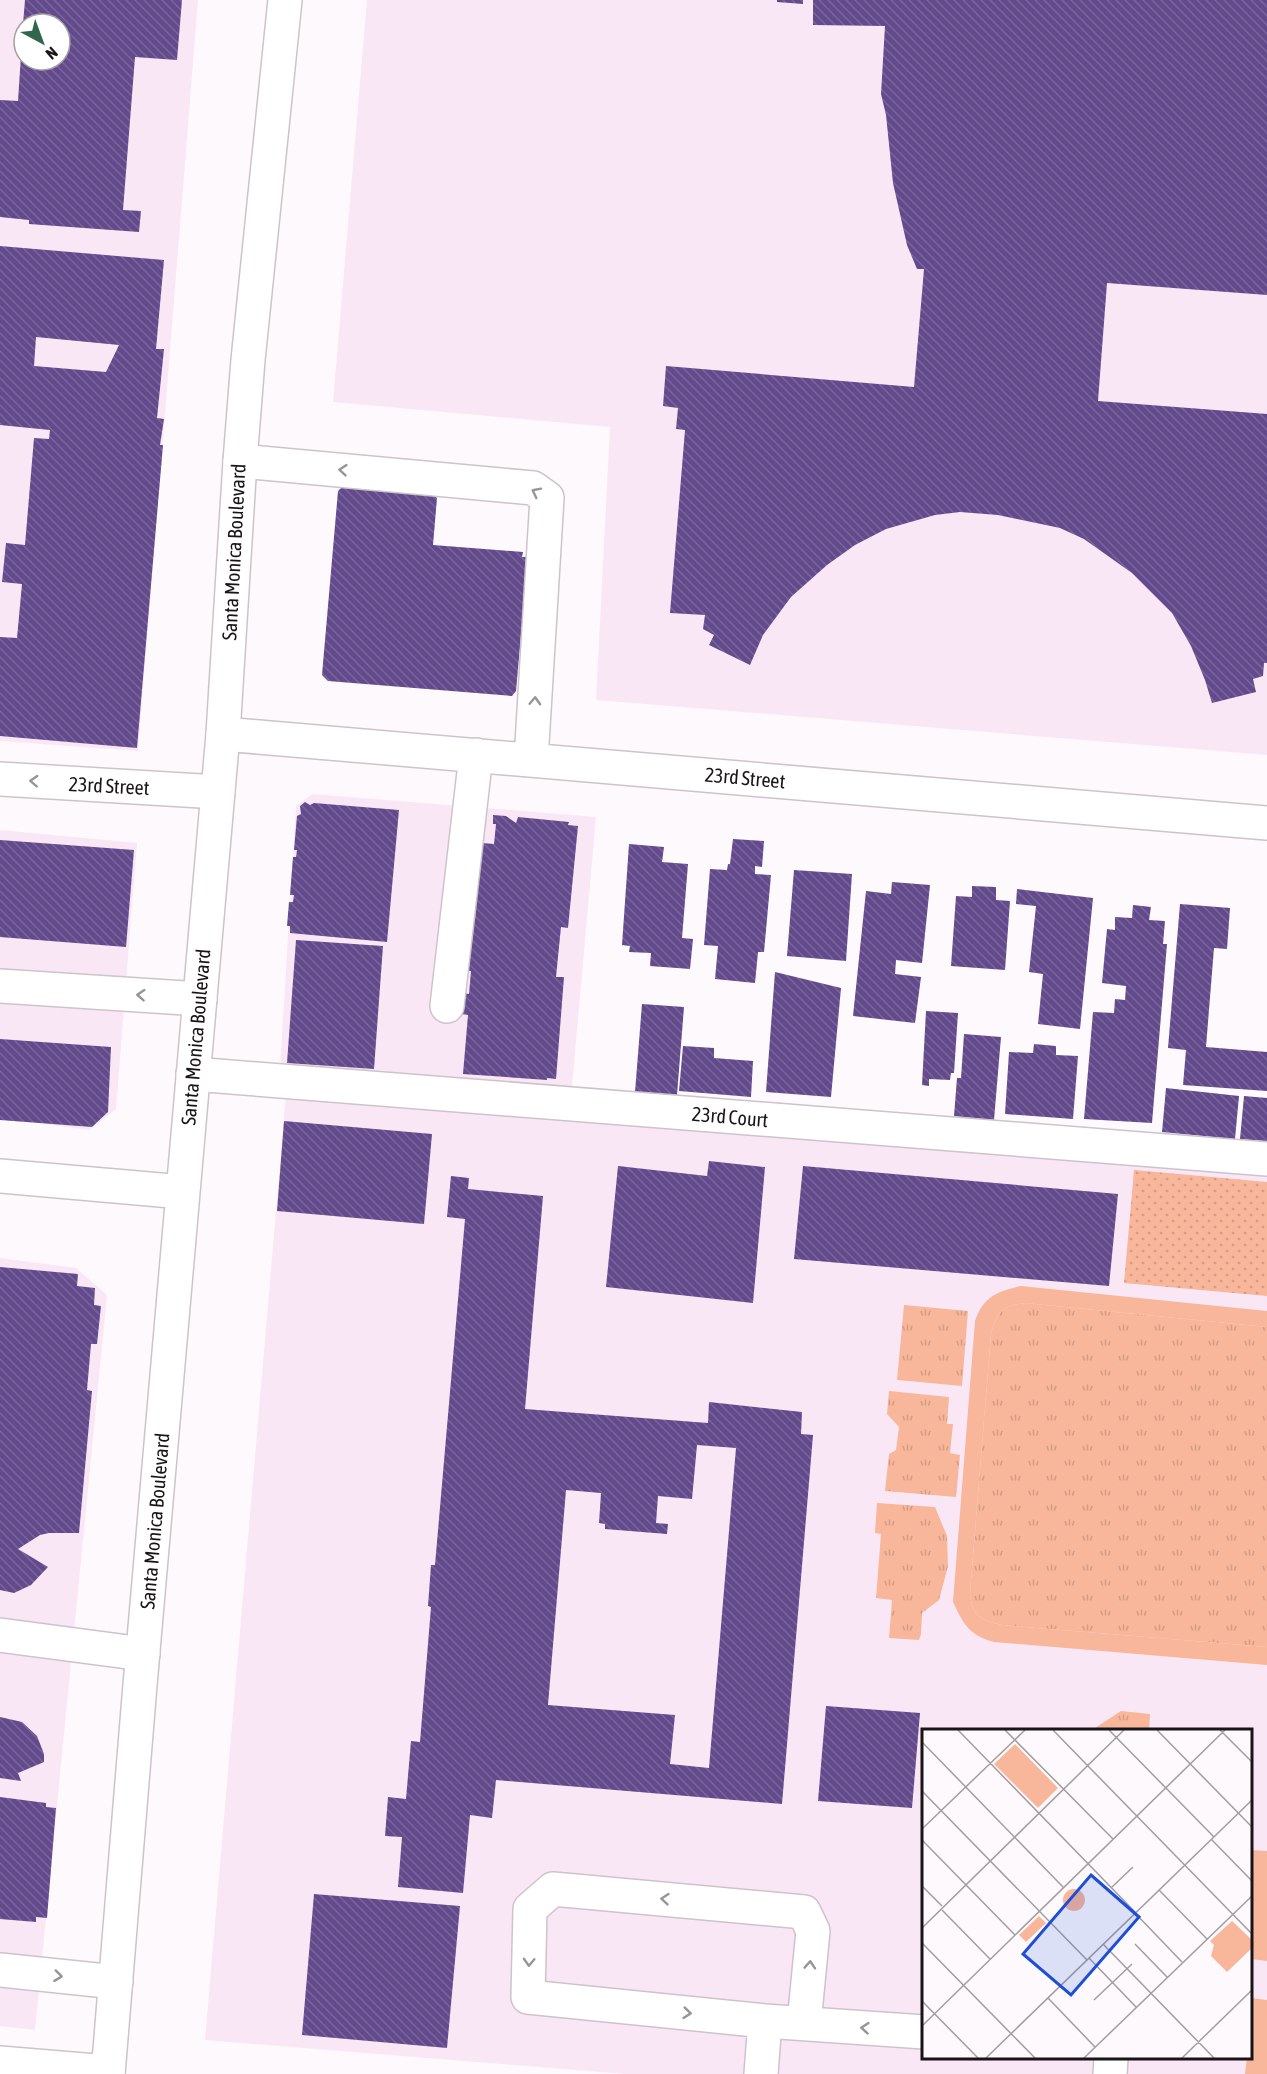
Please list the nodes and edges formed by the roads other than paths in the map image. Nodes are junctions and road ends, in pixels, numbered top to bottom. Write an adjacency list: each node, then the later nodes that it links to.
1 (285, 0): 2 (main road, Santa Monica Boulevard)
2 (240, 461): 3 (main road, Santa Monica Boulevard); 5 (main road, one-way to 2)
3 (223, 734): 4 (main road, 23rd Street); 7 (main road, Santa Monica Boulevard)
4 (476, 755): 5 (main road, 23rd Street); 11 (main road)
5 (531, 760): 8 (main road, 23rd Street)
6 (0, 779): 7 (main road, 23rd Street, one-way to 6)
7 (218, 792): 10 (main road, Santa Monica Boulevard)
8 (1267, 823)
9 (0, 987): 10 (main road, one-way to 9)
10 (200, 999): 12 (main road, Santa Monica Boulevard)
11 (447, 1006)
12 (193, 1074): 13 (main road, 23rd Court); 15 (main road, Santa Monica Boulevard)
13 (1267, 1159)
14 (0, 1176): 15 (main road)
15 (183, 1192): 17 (main road, Santa Monica Boulevard)
16 (0, 1635): 17 (main road)
17 (143, 1654): 19 (main road, Santa Monica Boulevard)
18 (0, 1970): 19 (main road, one-way to 19)
19 (116, 1982): 25 (main road, Santa Monica Boulevard)
20 (765, 2021): 21 (main road); 21 (main road, one-way to 20); 26 (main road)
21 (804, 2023): 22 (main road, one-way to 21)
22 (922, 2032)
23 (1111, 2059): 27 (main road)
24 (0, 2063): 25 (main road)
25 (108, 2073)
26 (761, 2074)
27 (1110, 2074)

